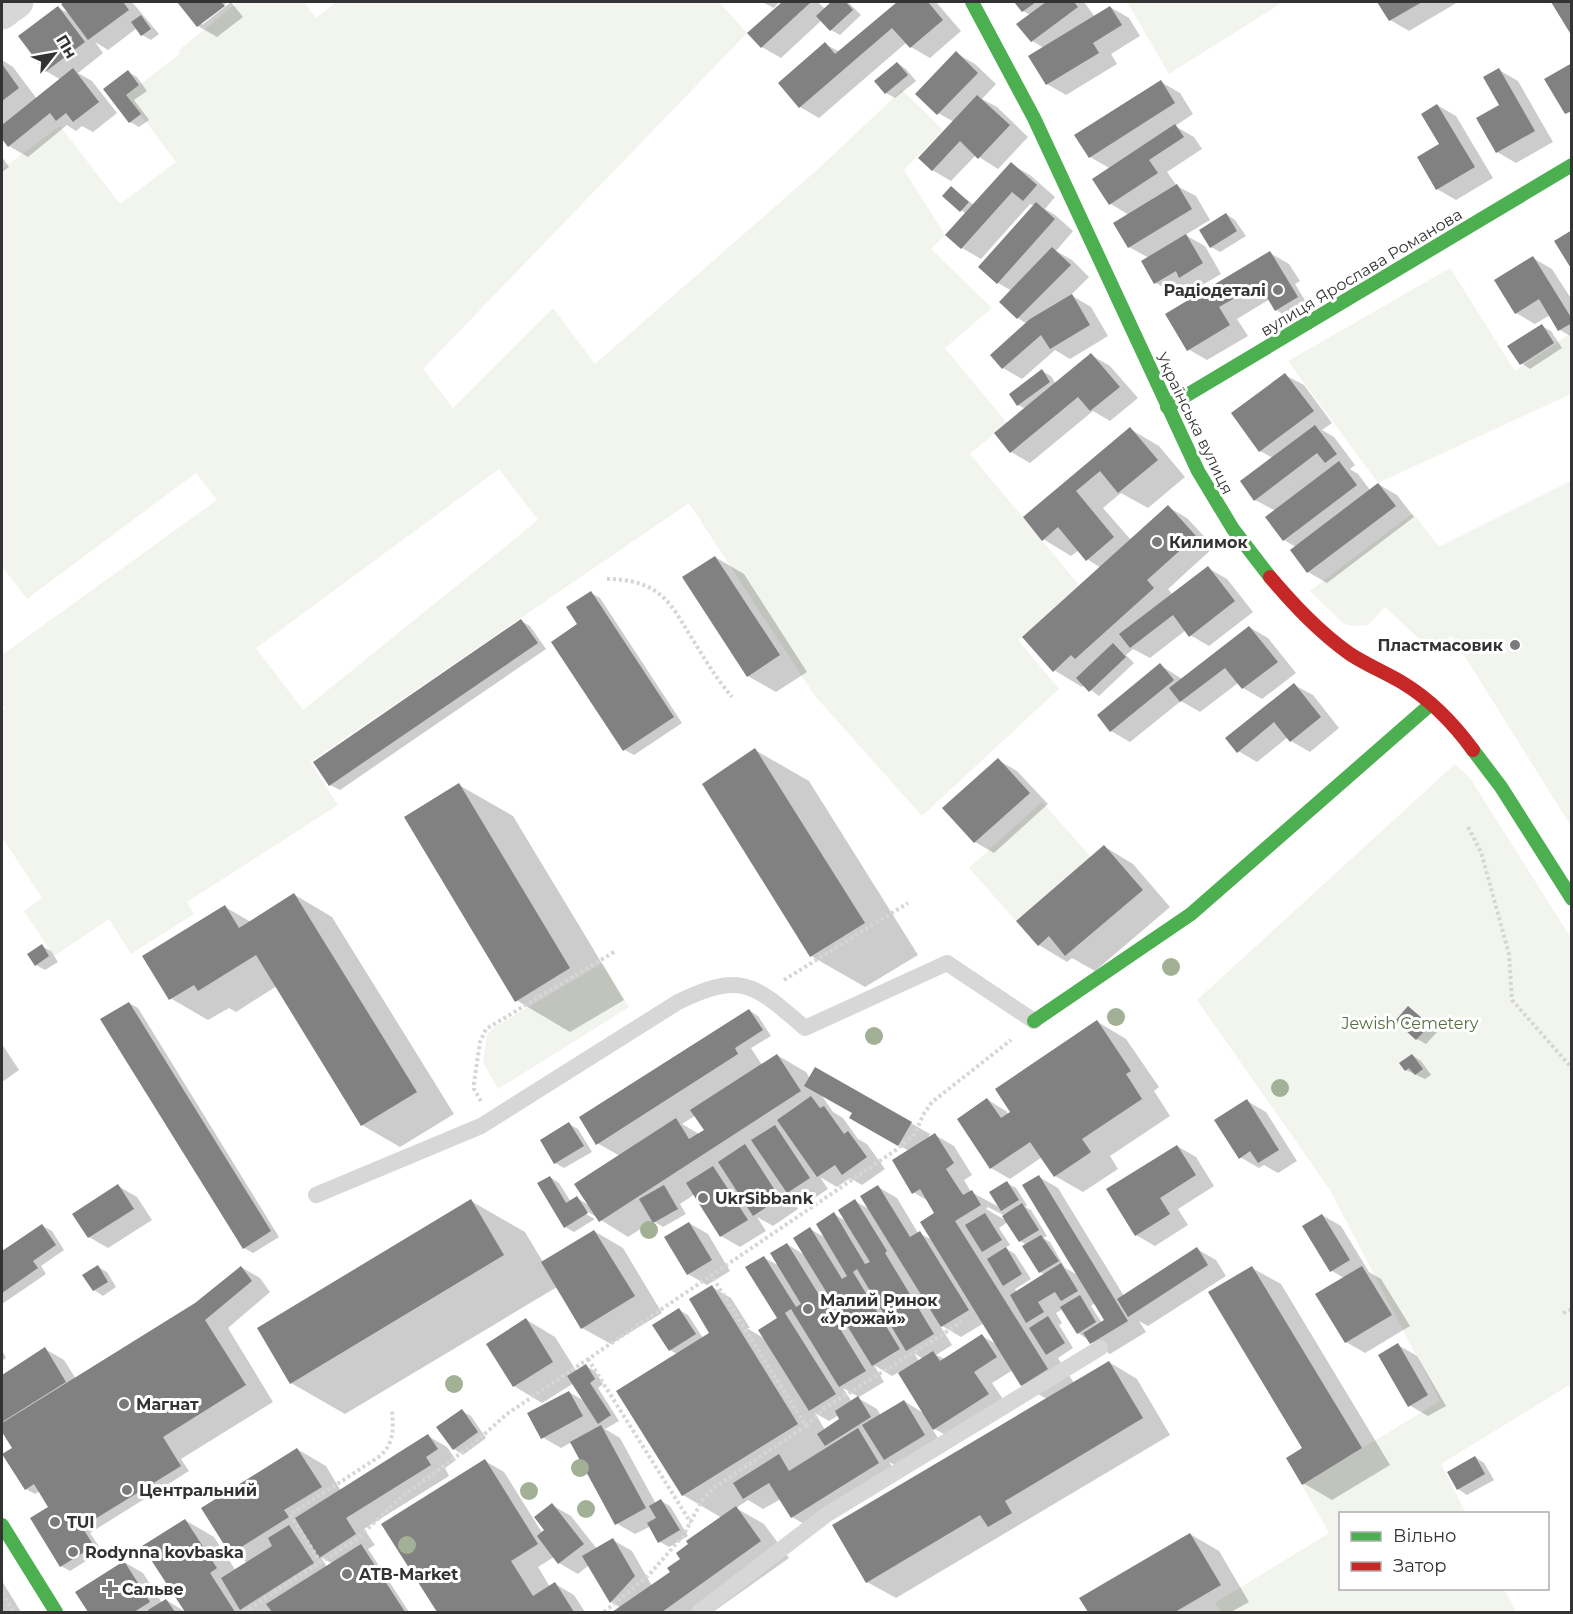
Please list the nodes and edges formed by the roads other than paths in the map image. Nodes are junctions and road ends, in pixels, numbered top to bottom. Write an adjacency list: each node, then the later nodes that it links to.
1 (17, 2): 3 (street)
2 (972, 2): 5 (main road, Українська вулиця)
3 (2, 13)
4 (1572, 165): 5 (main road, вулиця Ярослава Романова)
5 (1167, 407): 6 (main road, Українська вулиця)
6 (1431, 704): 7 (main road, Українська вулиця); 8 (main road)
7 (1572, 899)
8 (1034, 1021): 9 (lane)
9 (316, 1195)
10 (1100, 1348): 13 (lane)
11 (2, 1525): 12 (main road)
12 (56, 1612)
13 (699, 1612)

